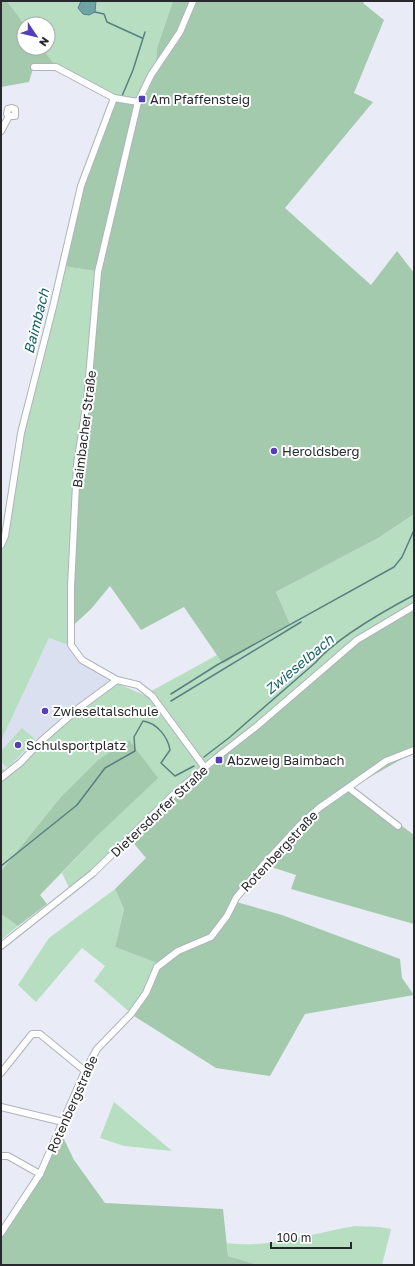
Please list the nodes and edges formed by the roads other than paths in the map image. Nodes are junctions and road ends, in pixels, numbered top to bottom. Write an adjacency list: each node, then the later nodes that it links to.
1 (193, 1): 4 (street, Baimbacher Straße)
2 (34, 67): 3 (street)
3 (114, 98): 4 (street); 7 (street)
4 (138, 102): 9 (street, Baimbacher Straße)
5 (9, 116): 6 (street)
6 (1, 131)
7 (1, 545)
8 (414, 606): 11 (street, Dietersdorfer Straße)
9 (117, 680): 11 (street, Baimbacher Straße); 12 (street)
10 (414, 750): 13 (street, Rotenbergstraße)
11 (205, 768): 15 (street, Dietersdorfer Straße)
12 (1, 778)
13 (349, 788): 14 (street); 16 (street, Rotenbergstraße)
14 (398, 826)
15 (1, 946)
16 (84, 1071): 17 (street); 19 (street, Rotenbergstraße)
17 (1, 1073)
18 (1, 1107): 19 (street)
19 (63, 1122): 21 (street, Rotenbergstraße)
20 (1, 1156): 21 (street)
21 (40, 1174): 22 (street, Rotenbergstraße)
22 (1, 1233)

